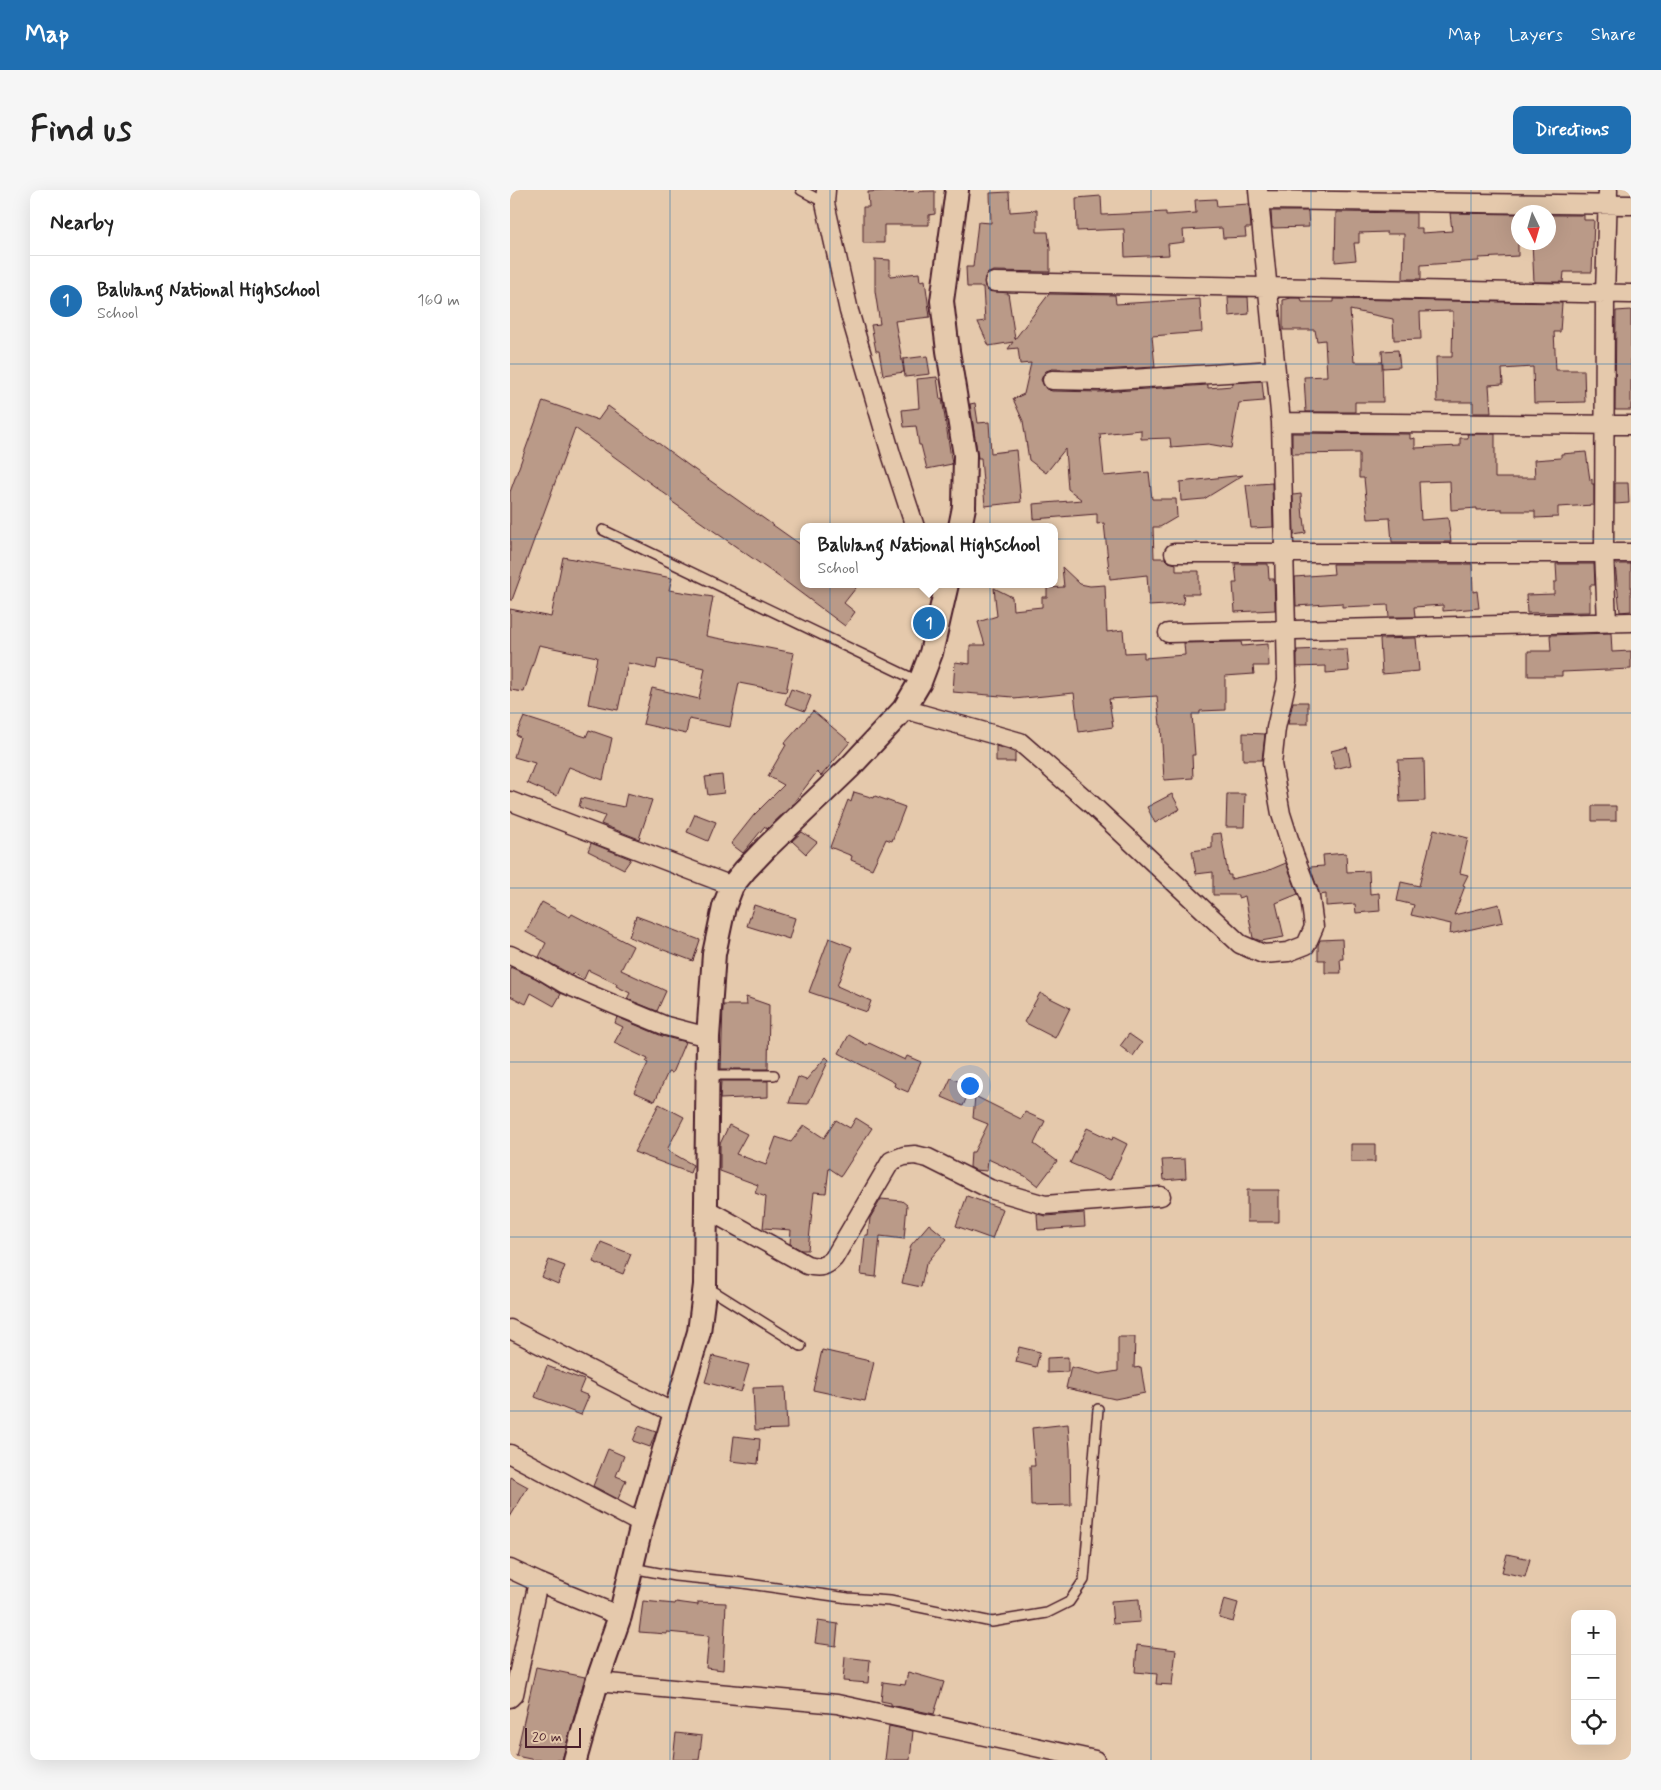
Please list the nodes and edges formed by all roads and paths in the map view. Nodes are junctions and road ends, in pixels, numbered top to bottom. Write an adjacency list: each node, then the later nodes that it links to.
1 (801, 190): 4 (lane)
2 (957, 190): 17 (street)
3 (1259, 195): 5 (street); 8 (street)
4 (826, 196): 16 (street)
5 (1608, 197): 6 (street); 10 (street)
6 (1631, 205)
7 (994, 282): 8 (street)
8 (1267, 286): 10 (street); 11 (street)
9 (1631, 294): 10 (street)
10 (1605, 295): 14 (street)
11 (1275, 370): 12 (street); 13 (street)
12 (1052, 380)
13 (1280, 422): 14 (street); 21 (street)
14 (1605, 425): 15 (street); 19 (street)
15 (1631, 425)
16 (914, 523)
17 (961, 523)
18 (603, 530): 28 (lane)
19 (1604, 552): 21 (street); 22 (street); 24 (street)
20 (1174, 553): 21 (street)
21 (1283, 553): 26 (street)
22 (1631, 553)
23 (941, 591): 28 (street)
24 (1607, 622): 25 (street); 26 (street)
25 (1631, 622)
26 (1286, 630): 27 (street); 29 (street)
27 (1168, 633)
28 (920, 682): 29 (street)
29 (904, 709): 31 (street)
30 (510, 801): 31 (street)
31 (732, 886): 33 (street)
32 (510, 954): 33 (street)
33 (708, 1037): 34 (street)
34 (707, 1075): 35 (lane); 37 (street)
35 (774, 1075)
36 (1161, 1196): 37 (street)
37 (706, 1209): 38 (street)
38 (705, 1285): 40 (lane); 42 (street)
39 (510, 1329): 42 (street)
40 (801, 1346)
41 (1098, 1409): 45 (lane)
42 (674, 1413): 44 (street)
43 (510, 1454): 44 (street)
44 (642, 1524): 45 (street)
45 (632, 1568): 48 (street)
46 (510, 1569): 47 (street)
47 (538, 1582): 48 (street); 50 (street)
48 (620, 1616): 49 (street)
49 (598, 1682): 51 (street); 52 (street)
50 (510, 1698)
51 (575, 1760)
52 (1095, 1760)

